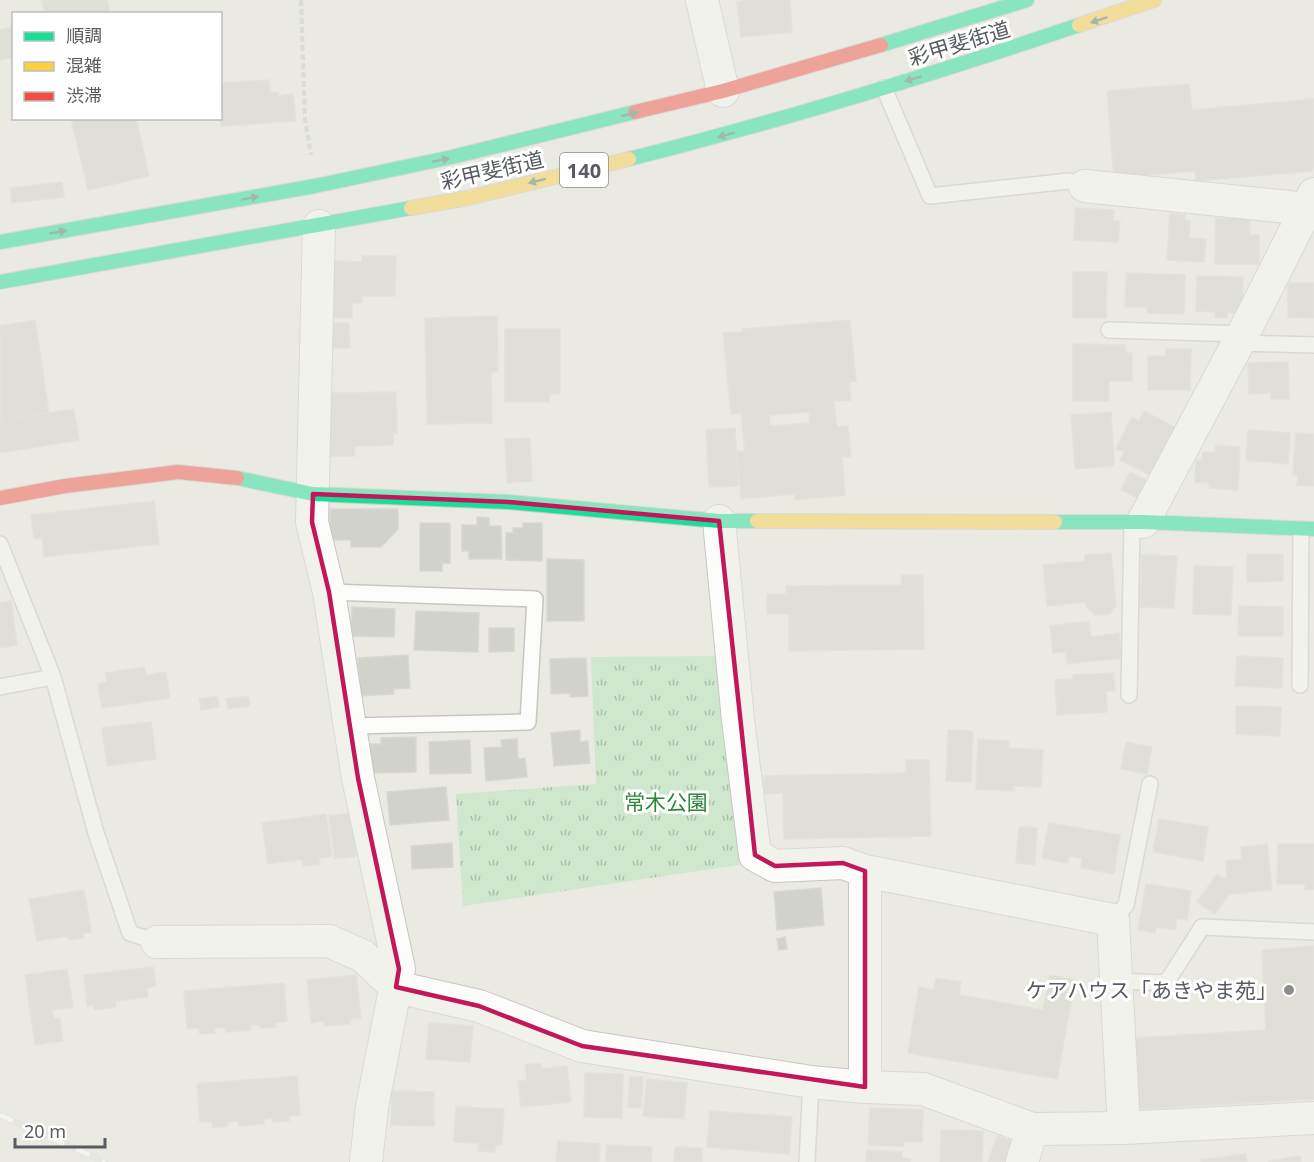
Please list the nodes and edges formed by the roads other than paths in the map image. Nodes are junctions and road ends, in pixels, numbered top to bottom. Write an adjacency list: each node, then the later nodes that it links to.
1 (702, 0): 5 (street)
2 (1027, 0): 5 (main road, 彩甲斐街道 / 140)
3 (1154, 0): 4 (main road, 彩甲斐街道 / 140, one-way to 4)
4 (885, 88): 6 (lane); 8 (main road, 彩甲斐街道 / 140, one-way to 8)
5 (723, 92): 9 (main road, 彩甲斐街道 / 140, one-way to 5)
6 (1085, 186): 7 (street)
7 (1311, 201): 12 (street)
8 (319, 226): 10 (main road, 彩甲斐街道 / 140); 14 (street)
9 (0, 242)
10 (0, 282)
11 (1109, 330): 12 (lane)
12 (1240, 339): 13 (lane); 17 (street)
13 (1314, 345)
14 (313, 494): 15 (main road); 16 (main road); 20 (street)
15 (0, 498)
16 (719, 521): 17 (main road); 27 (street)
17 (1138, 522): 18 (main road); 24 (lane)
18 (1307, 529): 22 (lane)
19 (0, 544): 21 (lane)
20 (329, 592): 25 (street); 25 (lane)
21 (53, 677): 23 (lane); 30 (lane)
22 (1300, 686)
23 (0, 687)
24 (1129, 695)
25 (350, 726): 32 (street)
26 (1150, 784): 28 (lane)
27 (865, 871): 28 (street); 34 (street)
28 (1113, 920): 31 (street)
29 (1314, 932): 31 (lane)
30 (157, 942): 32 (street)
31 (1116, 981): 36 (street)
32 (396, 987): 33 (street); 38 (street)
33 (811, 1082): 34 (street); 39 (lane)
34 (865, 1088): 37 (street)
35 (1314, 1118): 36 (street)
36 (1124, 1128): 37 (street)
37 (1032, 1129): 40 (street)
38 (366, 1162)
39 (807, 1162)
40 (1022, 1162)

